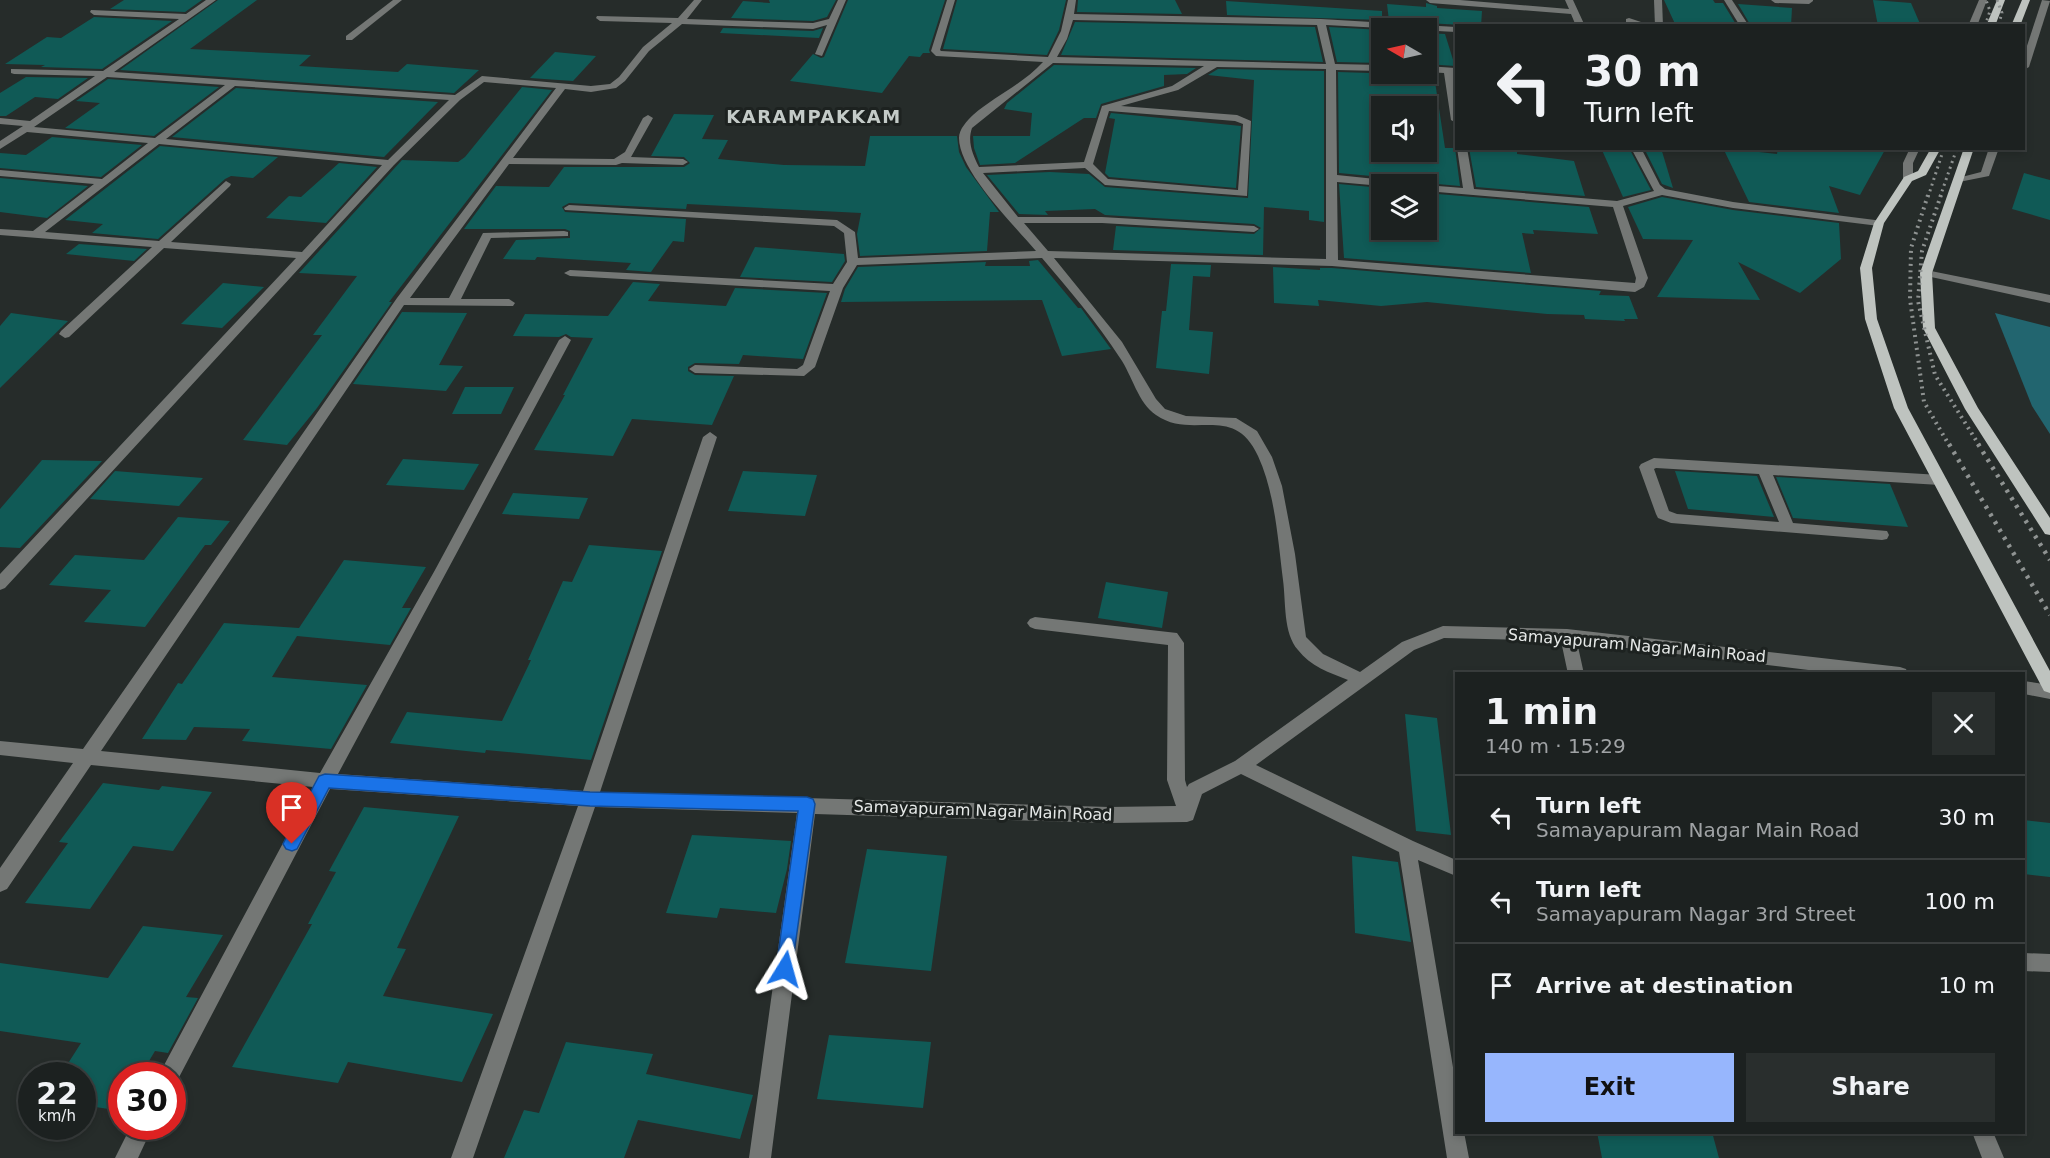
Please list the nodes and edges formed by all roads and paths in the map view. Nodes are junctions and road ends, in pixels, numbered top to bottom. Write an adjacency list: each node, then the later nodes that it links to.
1 (212, 0): 20 (street)
2 (398, 0): 35 (street)
3 (698, 0): 23 (street)
4 (842, 0): 24 (street)
5 (951, 0): 37 (street)
6 (1072, 0): 21 (street)
7 (1430, 0): 17 (street)
8 (1569, 0): 19 (street)
9 (1658, 0): 29 (street)
10 (1728, 0): 30 (street)
11 (1775, 0): 16 (street)
12 (1983, 0): 31 (street)
13 (2001, 0): 32 (main road)
14 (2026, 0): 33 (main road)
15 (2046, 0): 39 (street)
16 (1809, 1)
17 (1512, 3): 19 (street)
18 (94, 12): 20 (street)
19 (1575, 12): 27 (street)
20 (188, 17): 45 (street)
21 (1071, 17): 26 (street); 37 (street)
22 (600, 18): 23 (street)
23 (680, 21): 24 (street); 47 (street)
24 (833, 21): 36 (street)
25 (1629, 21): 28 (street)
26 (1320, 22): 34 (street); 40 (street)
27 (1580, 24)
28 (1638, 24)
29 (1659, 24)
30 (1744, 24)
31 (1973, 24)
32 (1991, 24)
33 (2016, 24)
34 (1455, 29)
35 (349, 38)
36 (819, 54)
37 (1051, 60): 38 (street); 67 (street)
38 (1215, 64): 40 (street); 49 (street)
39 (2025, 64)
40 (1331, 66): 41 (street); 69 (street)
41 (1371, 68)
42 (1437, 69): 44 (street)
43 (14, 70): 45 (street)
44 (1452, 70): 50 (street)
45 (106, 74): 46 (street); 53 (street)
46 (233, 83): 48 (street); 54 (street)
47 (562, 86): 48 (street); 63 (street)
48 (457, 98): 65 (street)
49 (1105, 108): 66 (street); 66 (street)
50 (1455, 108)
51 (648, 118): 62 (street)
52 (0, 121): 53 (street)
53 (29, 127): 54 (street); 55 (street)
54 (158, 141): 65 (street); 72 (street)
55 (0, 146)
56 (1462, 150): 76 (street)
57 (1637, 150): 77 (street)
58 (1914, 150): 70 (street)
59 (1935, 150): 70 (main road)
60 (1968, 150): 71 (main road)
61 (1993, 150): 71 (street)
62 (623, 160): 63 (street); 64 (street)
63 (508, 161): 95 (street)
64 (683, 162)
65 (390, 163): 88 (street)
66 (1088, 165): 67 (street)
67 (977, 170): 80 (street)
68 (0, 173): 72 (street)
69 (1332, 178): 73 (street); 90 (street)
70 (1908, 179): 81 (main road)
71 (1959, 181): 92 (main road)
72 (106, 182): 84 (street)
73 (1371, 182)
74 (226, 184): 86 (street)
75 (1437, 189): 76 (street)
76 (1469, 192): 78 (street)
77 (1662, 192): 78 (street); 81 (street)
78 (1617, 204): 90 (street)
79 (569, 208): 89 (street)
80 (1015, 220): 82 (street); 87 (street)
81 (1879, 223): 103 (main road)
82 (1254, 229)
83 (0, 232): 84 (street)
84 (36, 234): 86 (street)
85 (564, 234): 96 (street)
86 (162, 243): 88 (street); 98 (street)
87 (1045, 254): 89 (street); 90 (street); 113 (street)
88 (303, 255): 107 (street)
89 (853, 262): 93 (street)
90 (1332, 263)
91 (570, 273): 93 (street)
92 (1926, 273): 94 (street); 105 (main road)
93 (837, 288): 100 (street)
94 (2050, 299)
95 (401, 301): 96 (street); 118 (street)
96 (453, 302): 97 (street)
97 (509, 303)
98 (65, 334)
99 (565, 340): 120 (street)
100 (695, 369)
101 (710, 437): 121 (street)
102 (1764, 469): 103 (street); 104 (street); 104 (street)
103 (1940, 480): 114 (main road)
104 (1788, 527): 106 (street)
105 (2050, 530)
106 (1882, 535)
107 (0, 584)
108 (1035, 623): 123 (street)
109 (1567, 635): 110 (street, Samayapuram Nagar Main Road); 111 (street); 113 (street, Samayapuram Nagar Main Road)
110 (1792, 667): 112 (street, Samayapuram Nagar Main Road)
111 (1576, 672)
112 (1869, 672)
113 (1363, 680): 119 (street, Samayapuram Nagar Main Road)
114 (2050, 686)
115 (2025, 688): 116 (street)
116 (2050, 692)
117 (0, 748): 118 (street, Samayapuram Nagar Main Road)
118 (87, 757): 120 (street, Samayapuram Nagar Main Road); 126 (street)
119 (1241, 766): 123 (street, Samayapuram Nagar Main Road); 124 (street)
120 (325, 781): 121 (street, Samayapuram Nagar Main Road); 129 (street)
121 (590, 799): 122 (street, Samayapuram Nagar Main Road); 133 (street)
122 (807, 804): 123 (street, Samayapuram Nagar Main Road); 134 (street)
123 (1187, 814)
124 (1407, 847): 125 (street); 135 (street)
125 (1455, 868)
126 (0, 883)
127 (2025, 962): 128 (street)
128 (2050, 963)
129 (177, 1062)
130 (1983, 1134): 136 (street)
131 (135, 1140): 132 (street)
132 (126, 1158)
133 (462, 1158)
134 (760, 1158)
135 (1458, 1158)
136 (1993, 1158)

